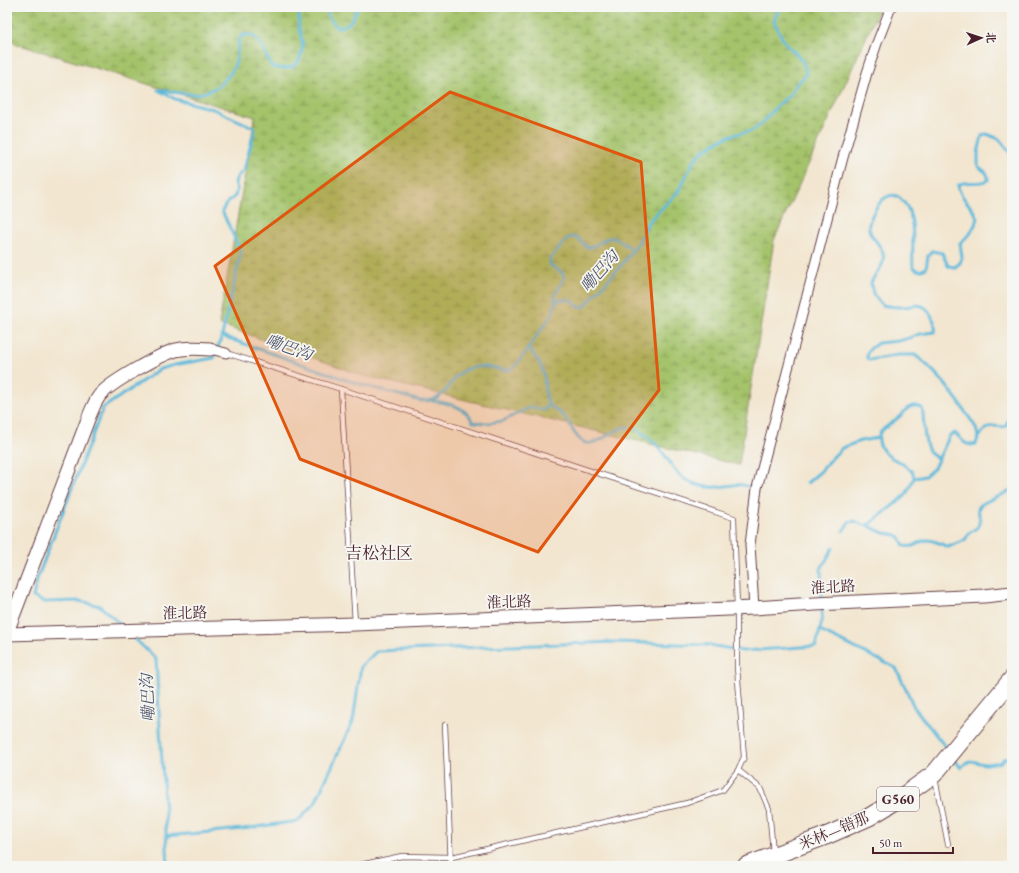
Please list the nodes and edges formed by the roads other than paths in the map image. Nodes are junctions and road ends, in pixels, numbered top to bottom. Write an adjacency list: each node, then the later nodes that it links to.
1 (891, 7): 7 (street)
2 (210, 349): 3 (street); 9 (street)
3 (226, 354): 4 (lane)
4 (341, 389): 6 (lane); 8 (lane)
5 (1012, 593): 7 (street, 淮北路)
6 (737, 608): 7 (street, 淮北路); 8 (street, 淮北路); 12 (lane)
7 (754, 608)
8 (355, 624): 9 (street, 淮北路)
9 (7, 633)
10 (1012, 679): 13 (highway, 米林—错那 / G560)
11 (445, 725): 16 (lane)
12 (738, 770): 15 (lane); 16 (lane)
13 (934, 774): 14 (lane); 15 (highway, 米林—错那 / G560)
14 (948, 844)
15 (773, 856): 19 (highway, 米林—错那 / G560)
16 (452, 857): 17 (lane); 18 (lane)
17 (355, 866)
18 (451, 866)
19 (746, 866)

